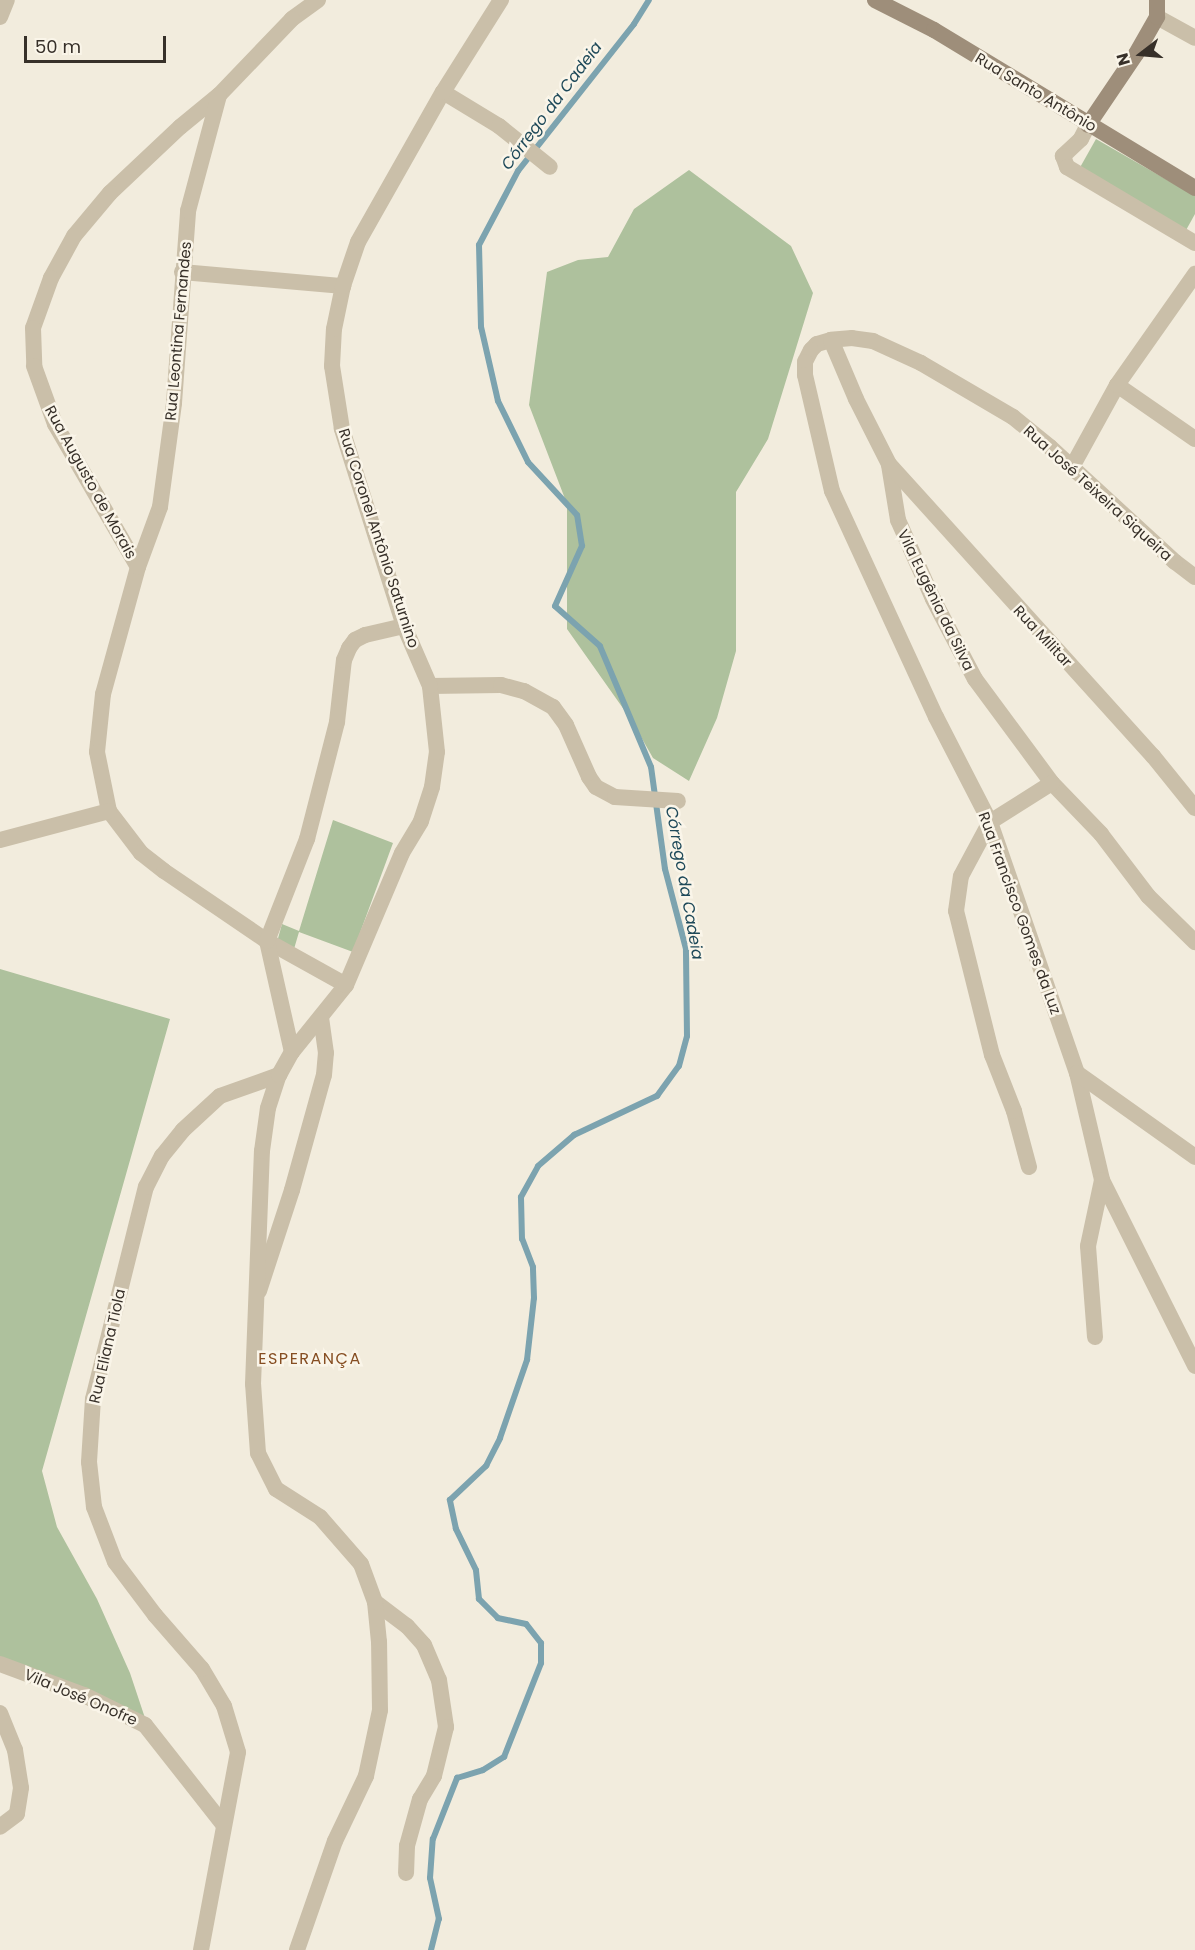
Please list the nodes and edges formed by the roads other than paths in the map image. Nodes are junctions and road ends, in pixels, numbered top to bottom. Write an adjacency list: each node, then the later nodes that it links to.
1 (7, 0): 6 (street)
2 (318, 0): 10 (street, Rua Augusto de Morais)
3 (501, 0): 9 (street, Rua Coronel Antônio Saturnino)
4 (875, 0): 11 (main road, Rua Santo Antônio)
5 (1157, 0): 7 (main road)
6 (0, 17)
7 (1157, 17): 8 (street); 11 (main road)
8 (1195, 38)
9 (443, 92): 12 (street); 17 (street, Rua Coronel Antônio Saturnino)
10 (219, 94): 15 (street, Rua Leontina Fernandes); 23 (street, Rua Augusto de Morais)
11 (1088, 125): 13 (main road, Rua Santo Antônio); 14 (street)
12 (544, 162)
13 (1195, 188)
14 (1195, 243)
15 (182, 272): 17 (street); 23 (street, Rua Leontina Fernandes)
16 (1195, 274): 19 (street)
17 (343, 286): 25 (street, Rua Coronel Antônio Saturnino)
18 (831, 340): 21 (street); 22 (street, Rua José Teixeira Siqueira); 31 (street, Rua Francisco Gomes da Luz)
19 (1117, 385): 20 (street); 22 (street)
20 (1195, 439)
21 (889, 464): 27 (street, Vila Eugênia da Silva); 29 (street, Rua Militar)
22 (1072, 467): 24 (street, Rua José Teixeira Siqueira)
23 (138, 567): 30 (street, Rua Augusto de Morais)
24 (1195, 577)
25 (404, 626): 26 (street, Rua Coronel Antônio Saturnino); 33 (street)
26 (430, 686): 28 (street); 35 (street, Rua Coronel Antônio Saturnino)
27 (1052, 783): 31 (street); 34 (street, Vila Eugênia da Silva)
28 (671, 801)
29 (1195, 808)
30 (109, 811): 32 (street); 33 (street, Rua Augusto de Morais)
31 (990, 822): 38 (street, Rua Francisco Gomes da Luz); 41 (street)
32 (0, 840)
33 (267, 941): 35 (street, Rua Augusto de Morais); 37 (street)
34 (1195, 942)
35 (346, 985): 36 (street, Rua Coronel Antônio Saturnino)
36 (321, 1018): 37 (street, Rua Coronel Antônio Saturnino); 43 (street, Rua Coronel Antônio Saturnino)
37 (292, 1052): 39 (street, Rua Coronel Antônio Saturnino)
38 (1077, 1074): 40 (street); 42 (street, Rua Francisco Gomes da Luz)
39 (279, 1075): 43 (street, Rua Coronel Antônio Saturnino); 49 (street, Rua Eliana Tiola)
40 (1195, 1157)
41 (1029, 1167)
42 (1102, 1180): 44 (street); 45 (street, Rua Francisco Gomes da Luz)
43 (259, 1291): 46 (street, Rua Coronel Antônio Saturnino)
44 (1095, 1337)
45 (1195, 1366)
46 (375, 1602): 51 (street); 53 (street, Rua Coronel Antônio Saturnino)
47 (0, 1664): 49 (street, Vila José Onofre)
48 (0, 1713): 50 (street)
49 (223, 1824): 52 (street, Rua Eliana Tiola)
50 (0, 1827)
51 (406, 1873)
52 (201, 1950)
53 (297, 1950)

